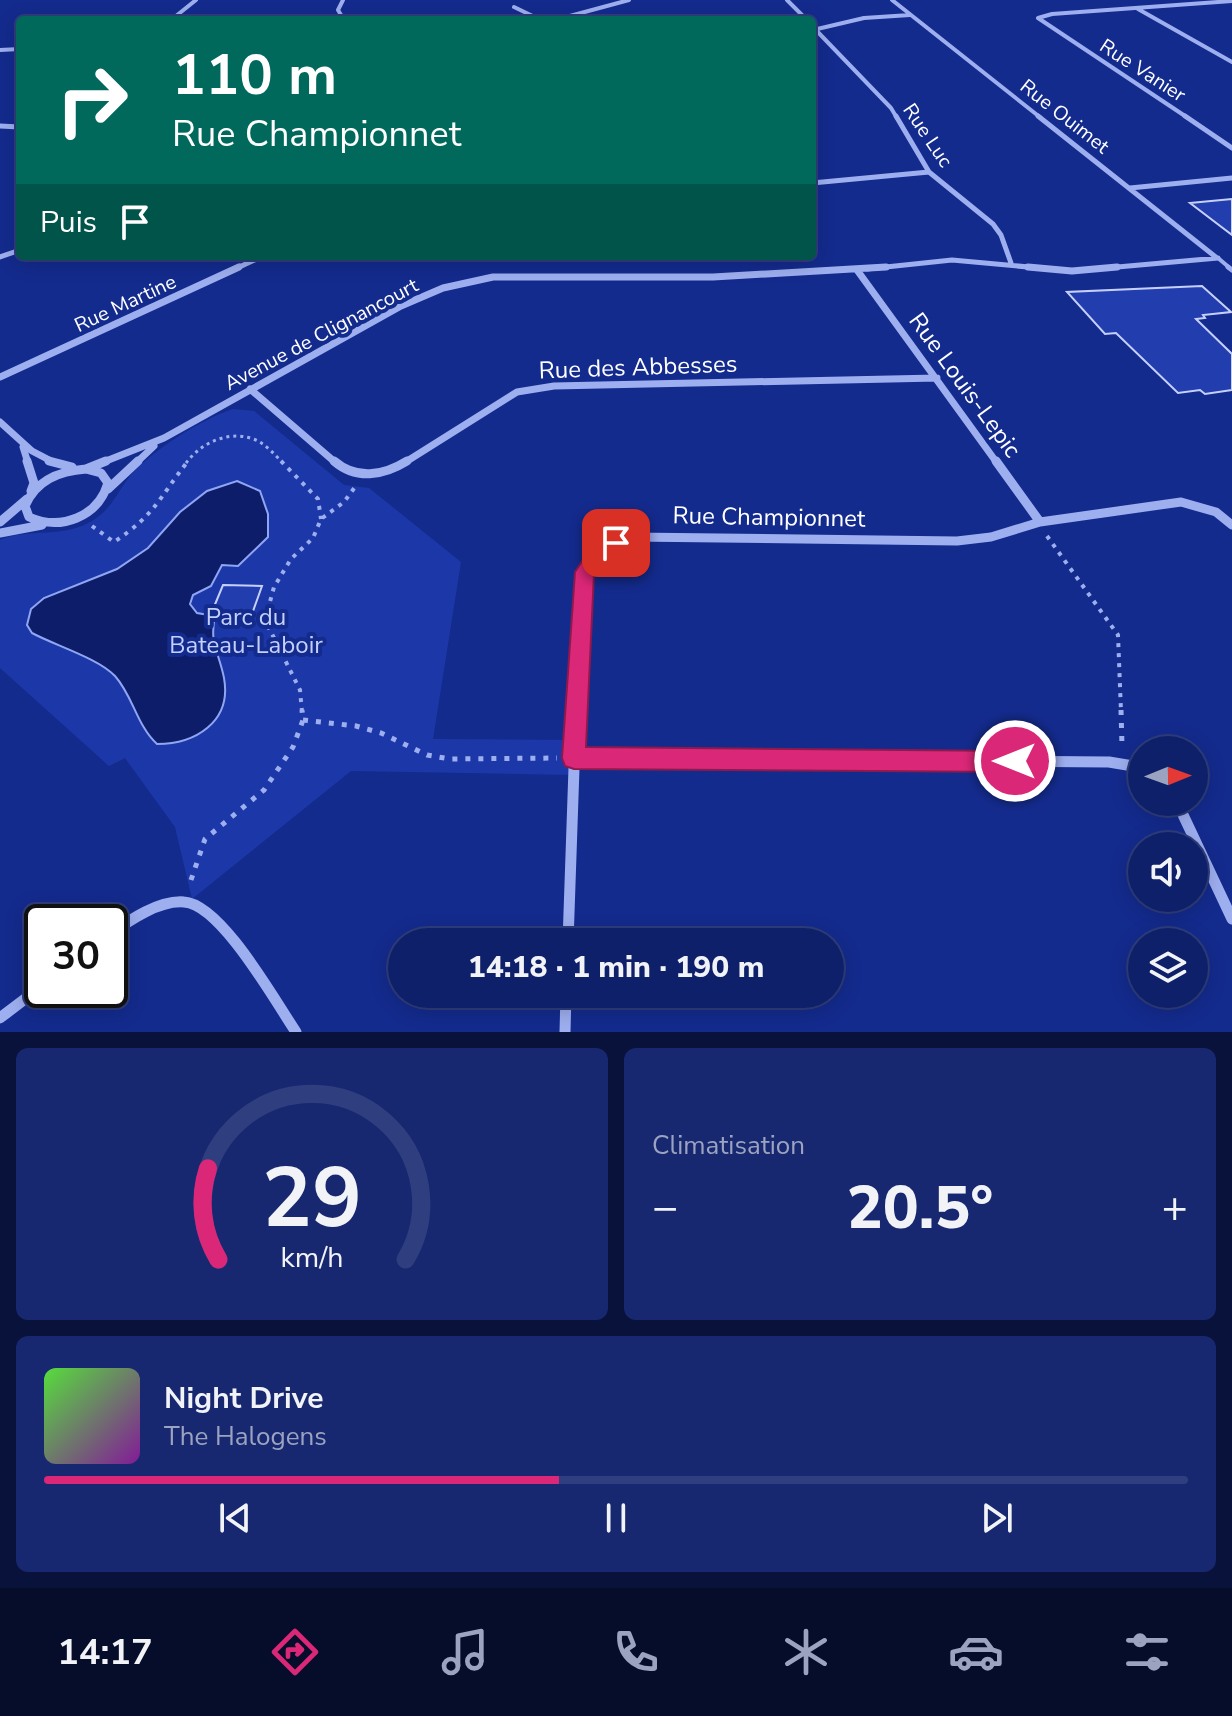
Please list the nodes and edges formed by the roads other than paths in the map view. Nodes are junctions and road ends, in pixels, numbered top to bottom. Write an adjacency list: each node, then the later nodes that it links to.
1 (196, 0): 9 (street)
2 (629, 0): 11 (street)
3 (787, 0): 12 (street)
4 (892, 0): 8 (street, Rue Ouimet)
5 (1232, 1): 7 (street)
6 (514, 7): 10 (street)
7 (1138, 8): 15 (street); 16 (street, Rue Vanier)
8 (911, 15): 13 (street); 20 (street, Rue Ouimet)
9 (176, 16)
10 (533, 16)
11 (571, 16)
12 (803, 16)
13 (816, 27)
14 (816, 31): 17 (street, Rue Luc)
15 (1232, 62)
16 (1232, 148)
17 (929, 172): 19 (street); 23 (street, Rue Luc)
18 (1232, 178): 20 (street)
19 (816, 183)
20 (1130, 188): 21 (street, Rue Ouimet)
21 (1218, 258): 23 (street, Avenue de Clignancourt); 25 (lane)
22 (254, 260): 26 (street, Rue Martine)
23 (1011, 263): 24 (street, Avenue de Clignancourt)
24 (857, 270): 27 (street, Rue Louis-Lepic); 28 (street, Avenue de Clignancourt)
25 (1232, 270)
26 (0, 377)
27 (937, 378): 28 (street, Rue des Abbesses); 36 (street, Rue Louis-Lepic)
28 (250, 389): 30 (street, Avenue de Clignancourt)
29 (0, 422): 31 (street)
30 (164, 438): 32 (street); 33 (street)
31 (23, 447): 32 (street); 34 (street)
32 (82, 469): 33 (street); 34 (street)
33 (108, 490): 37 (street)
34 (29, 496): 35 (street); 37 (street)
35 (0, 522)
36 (1040, 522): 38 (street, Rue Championnet); 40 (street, Rue Championnet)
37 (53, 524): 39 (street)
38 (1232, 525)
39 (0, 533)
40 (574, 758): 41 (street); 45 (street, Rue Championnet)
41 (1128, 765)
42 (1184, 816): 43 (street)
43 (1232, 919)
44 (128, 924): 49 (street)
45 (568, 928)
46 (24, 1000): 48 (street)
47 (566, 1008): 50 (street)
48 (0, 1018)
49 (296, 1032)
50 (565, 1032)

